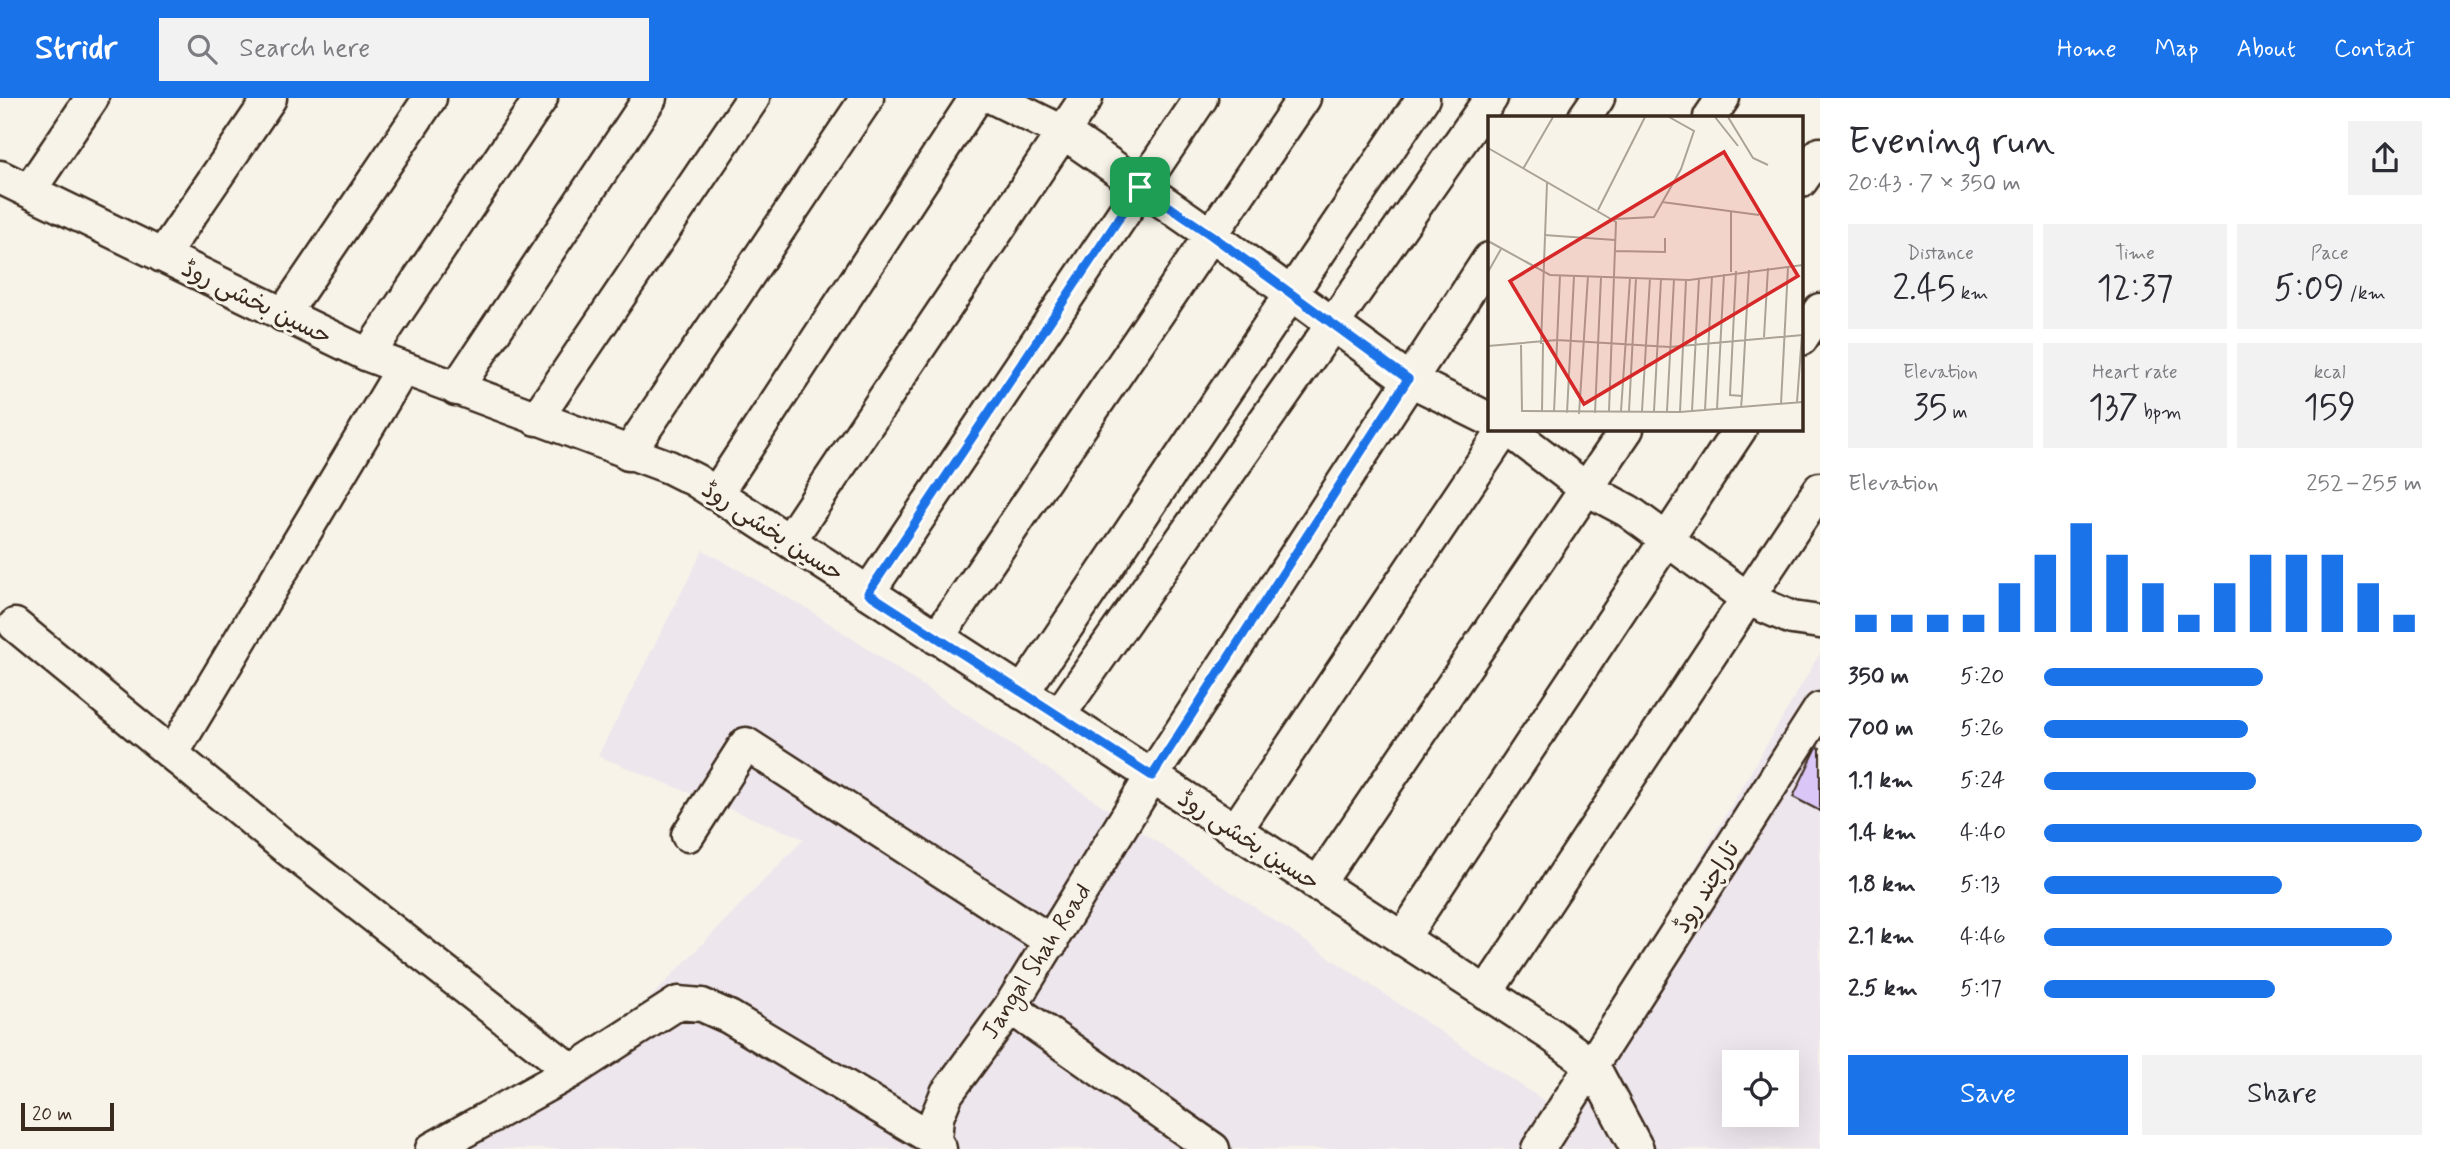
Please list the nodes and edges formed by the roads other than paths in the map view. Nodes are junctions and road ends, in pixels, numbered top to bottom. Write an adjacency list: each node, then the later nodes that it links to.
1 (92, 98): 24 (street)
2 (270, 98): 26 (street)
3 (430, 98): 30 (street)
4 (541, 98): 33 (street)
5 (650, 98): 36 (street)
6 (753, 98): 37 (street)
7 (867, 98): 43 (street)
8 (976, 98): 46 (street)
9 (994, 98): 19 (street)
10 (1086, 98): 19 (street)
11 (1200, 98): 23 (street)
12 (1304, 98): 25 (street)
13 (1423, 98): 28 (street)
14 (1491, 98): 31 (street)
15 (1598, 98): 17 (street)
16 (1723, 98): 18 (street)
17 (1586, 116)
18 (1711, 116)
19 (1063, 132): 23 (street); 48 (street)
20 (1820, 154): 22 (street)
21 (0, 177): 24 (street, حسین بخشی روڈ)
22 (1802, 180)
23 (1140, 187): 25 (street); 49 (street)
24 (29, 191): 26 (street, حسین بخشی روڈ)
25 (1211, 235): 28 (street); 53 (street)
26 (162, 256): 30 (street, حسین بخشی روڈ)
27 (1488, 260): 35 (street, Jangal Shah Road)
28 (1290, 294): 31 (street); 54 (street)
29 (1820, 310): 32 (street)
30 (283, 316): 33 (street, حسین بخشی روڈ)
31 (1332, 325): 35 (street); 56 (street)
32 (1802, 337)
33 (369, 355): 34 (street, حسین بخشی روڈ)
34 (403, 368): 36 (street, حسین بخشی روڈ); 57 (street)
35 (1408, 379): 38 (street); 58 (street, Jangal Shah Road)
36 (456, 388): 37 (street, حسین بخشی روڈ)
37 (536, 419): 43 (street, حسین بخشی روڈ)
38 (1488, 419)
39 (1506, 430): 59 (street)
40 (1508, 430): 44 (street)
41 (1626, 430): 44 (street)
42 (1740, 430): 47 (street)
43 (628, 454): 46 (street, حسین بخشی روڈ)
44 (1585, 488): 47 (street); 61 (street)
45 (1820, 489): 50 (street)
46 (716, 494): 48 (street, حسین بخشی روڈ)
47 (1666, 539): 50 (street); 62 (street)
48 (789, 541): 49 (street, حسین بخشی روڈ)
49 (868, 593): 53 (street, حسین بخشی روڈ)
50 (1748, 599): 51 (street); 64 (street)
51 (1820, 622)
52 (15, 625): 57 (street)
53 (937, 638): 54 (street, حسین بخشی روڈ)
54 (1023, 693): 56 (street, حسین بخشی روڈ)
55 (1820, 709): 66 (street, تاراچند روڈ)
56 (1059, 715): 58 (street, حسین بخشی روڈ)
57 (172, 754): 67 (street)
58 (1152, 776): 59 (street, حسین بخشی روڈ); 63 (street, Jangal Shah Road)
59 (1235, 831): 61 (street, حسین بخشی روڈ)
60 (688, 835): 63 (street)
61 (1318, 885): 62 (street, حسین بخشی روڈ)
62 (1402, 939): 64 (street, حسین بخشی روڈ)
63 (1052, 942): 65 (street, Jangal Shah Road)
64 (1486, 993): 66 (street, حسین بخشی روڈ)
65 (1010, 1007): 68 (street, Jangal Shah Road); 70 (street)
66 (1593, 1066): 71 (street, تاراچند روڈ); 72 (street)
67 (572, 1071): 68 (street); 69 (street)
68 (938, 1144)
69 (432, 1149)
70 (1213, 1149)
71 (1538, 1149)
72 (1637, 1149)

